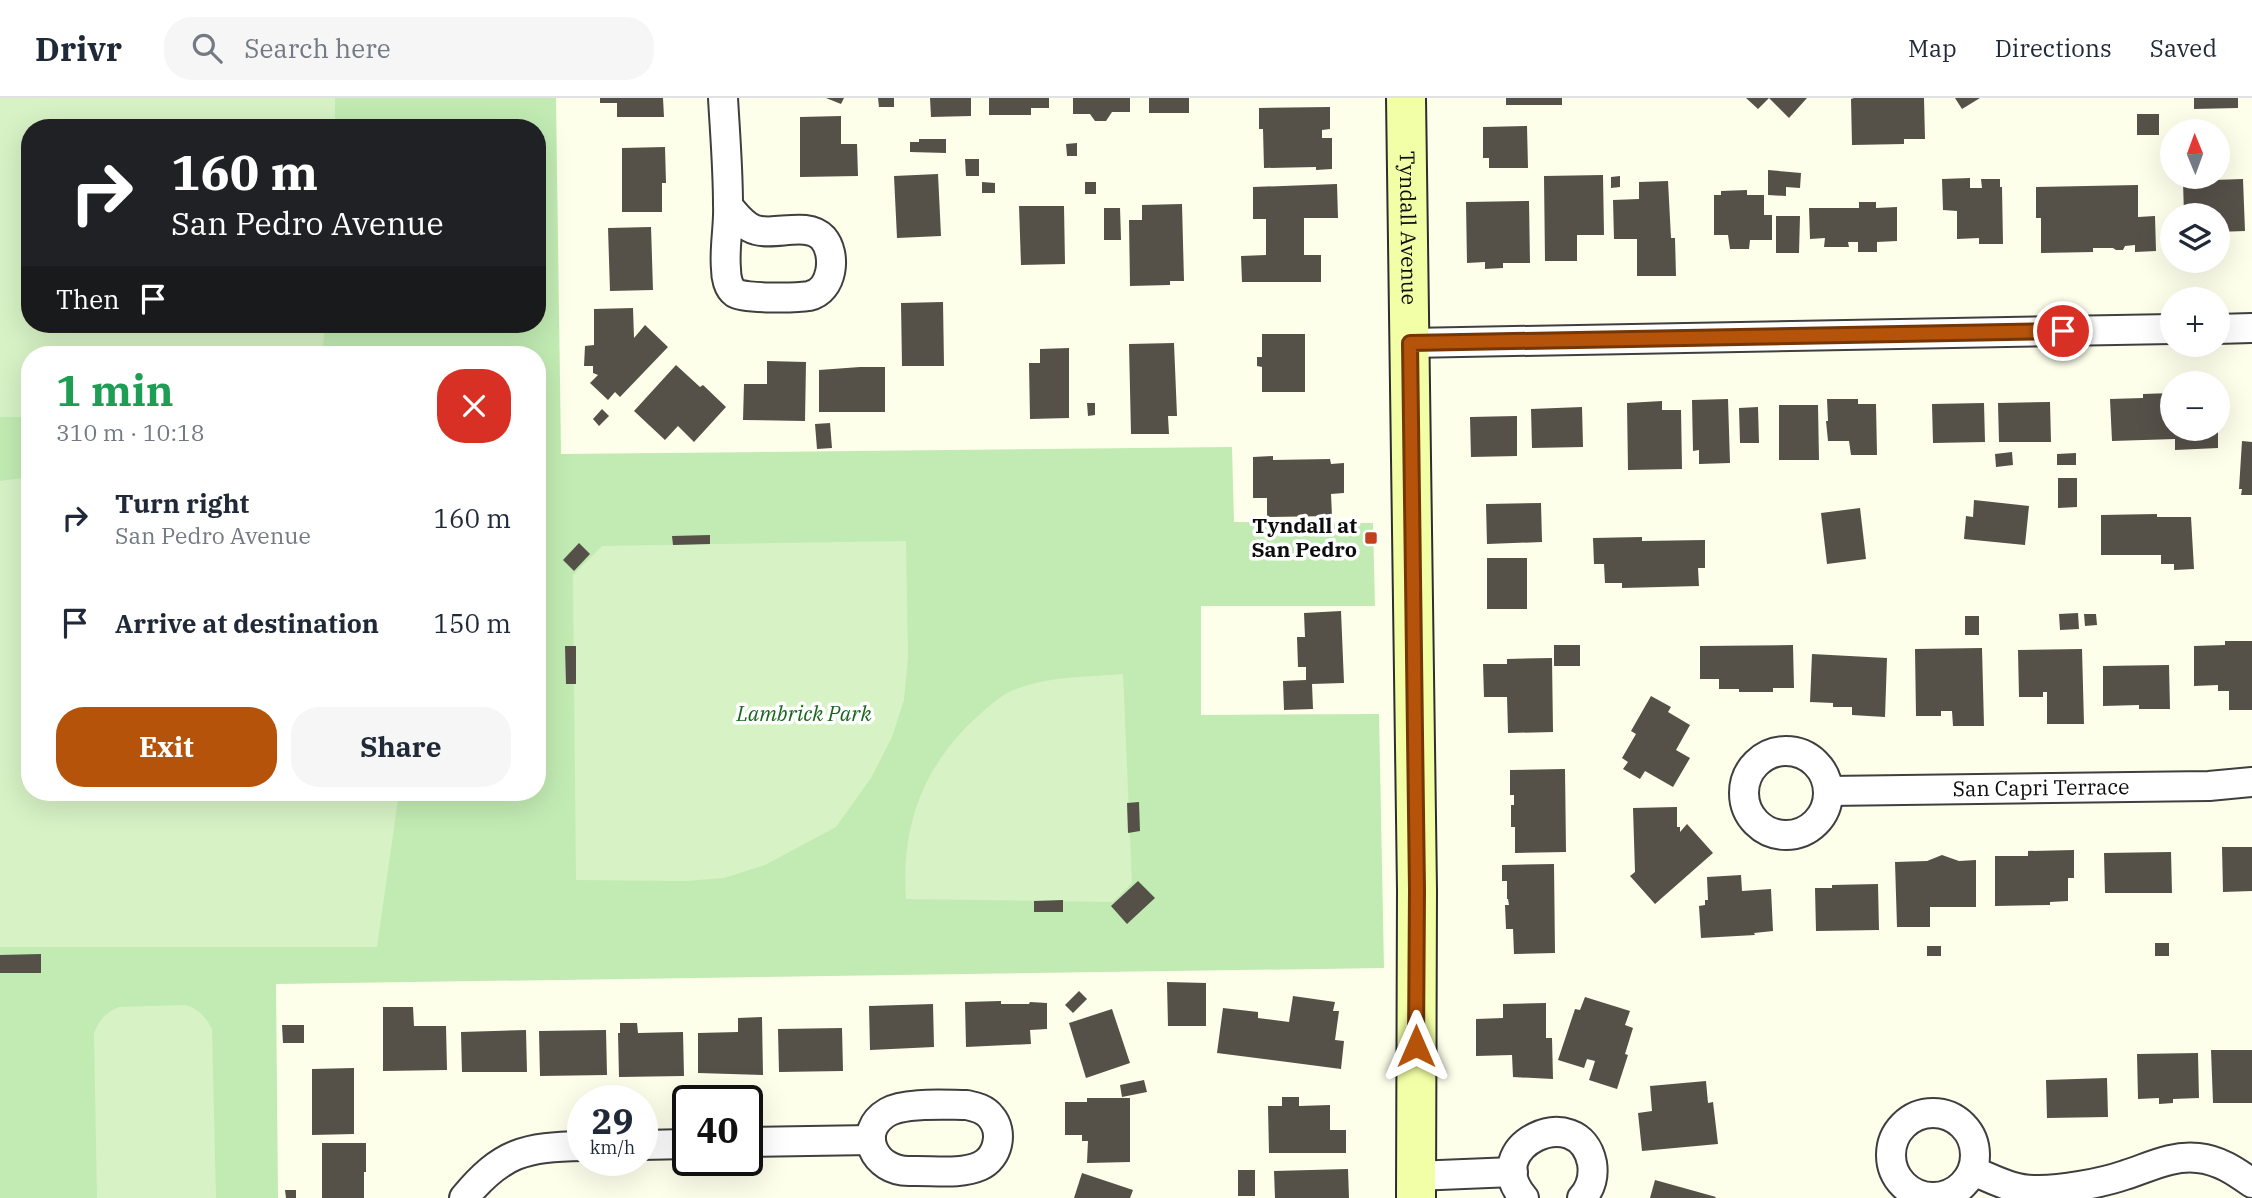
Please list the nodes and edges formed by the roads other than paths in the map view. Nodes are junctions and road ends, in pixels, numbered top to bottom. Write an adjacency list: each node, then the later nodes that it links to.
1 (723, 98): 3 (street)
2 (1406, 98): 7 (street, Tyndall Avenue)
3 (728, 206)
4 (2230, 328): 5 (street)
5 (2252, 328)
6 (2160, 329): 7 (street)
7 (1410, 343): 16 (street, Tyndall Avenue)
8 (2252, 782): 9 (street, San Capri Terrace)
9 (1829, 791)
10 (871, 1140): 11 (street)
11 (763, 1142)
12 (567, 1147): 17 (street)
13 (1973, 1171): 15 (street)
14 (1513, 1172): 16 (street); 18 (street); 19 (street)
15 (2252, 1183)
16 (1416, 1187)
17 (464, 1198)
18 (1524, 1198)
19 (1582, 1198)

